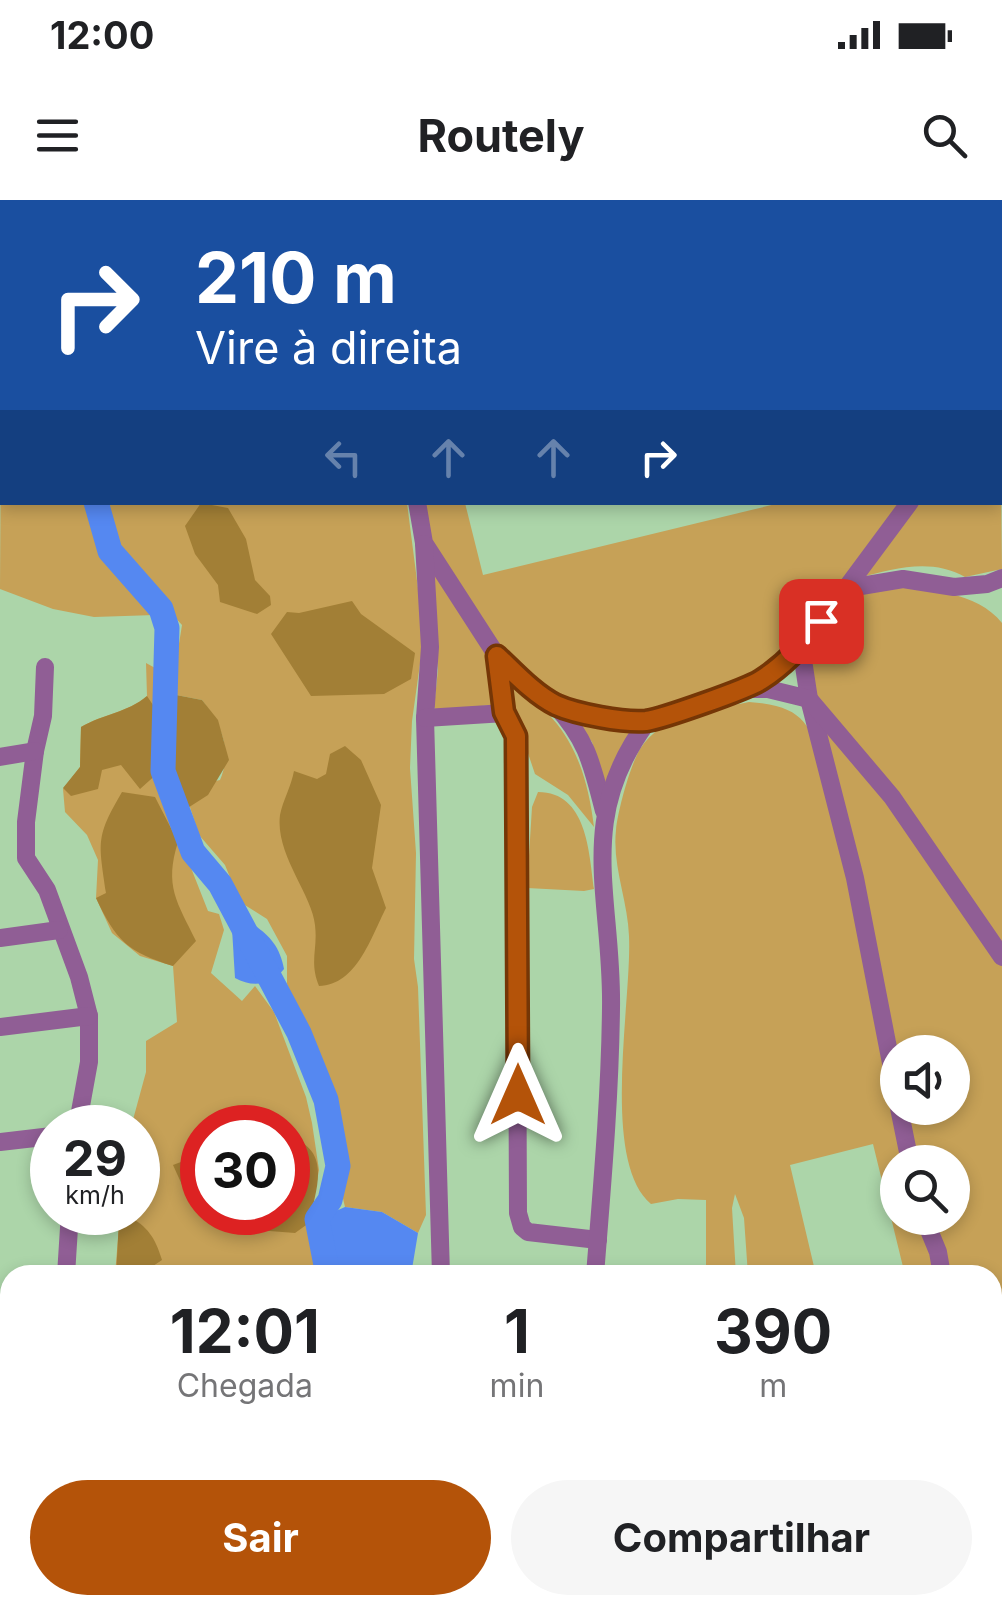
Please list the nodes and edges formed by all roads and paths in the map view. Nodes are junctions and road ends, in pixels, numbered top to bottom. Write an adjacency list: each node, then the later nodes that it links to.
1 (418, 505): 3 (street)
2 (908, 505): 5 (street)
3 (424, 544): 7 (street); 13 (street)
4 (1002, 578): 5 (street)
5 (841, 595): 6 (street)
6 (801, 648): 9 (street); 10 (street)
7 (497, 656): 11 (street); 12 (street)
8 (45, 668): 15 (street)
9 (745, 689): 10 (street); 14 (street)
10 (809, 699): 20 (street); 23 (street)
11 (555, 704): 14 (street); 17 (street)
12 (504, 712): 13 (street); 29 (street)
13 (425, 718): 31 (street)
14 (648, 721): 17 (street)
15 (34, 752): 16 (street); 18 (street)
16 (0, 757)
17 (604, 811): 29 (street)
18 (60, 930): 19 (street); 21 (street)
19 (0, 938)
20 (1002, 956)
21 (88, 1016): 22 (street); 24 (street)
22 (0, 1027)
23 (886, 1035)
24 (81, 1105)
25 (30, 1139): 26 (street)
26 (0, 1142)
27 (69, 1235): 30 (street)
28 (931, 1235): 33 (street)
29 (598, 1240): 32 (street)
30 (67, 1265)
31 (440, 1265)
32 (596, 1265)
33 (940, 1265)

